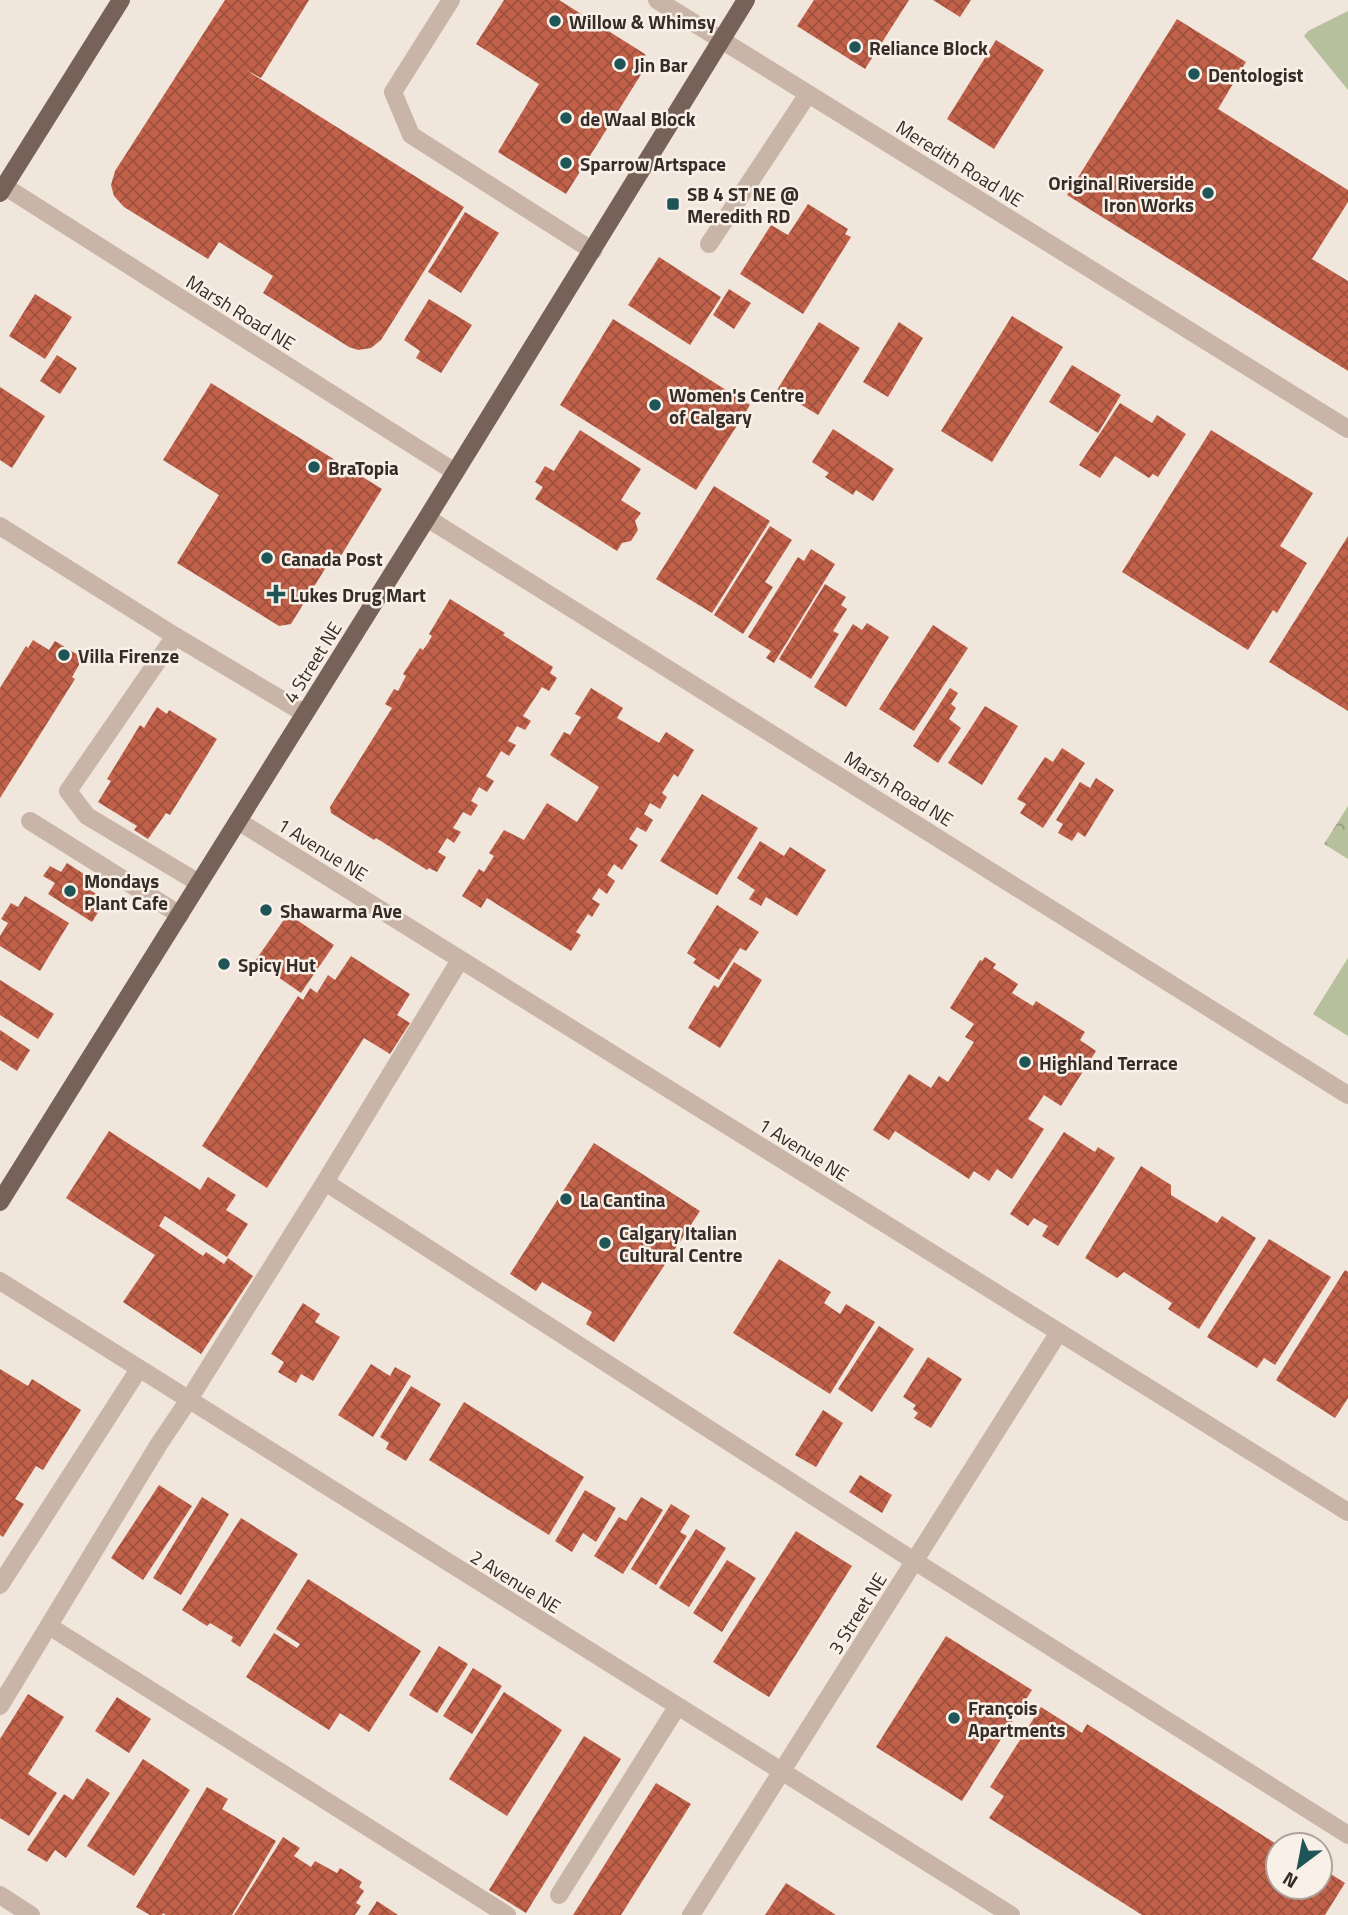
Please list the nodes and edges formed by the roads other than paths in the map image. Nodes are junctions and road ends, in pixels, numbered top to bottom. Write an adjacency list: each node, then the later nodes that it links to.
1 (121, 0): 7 (main road)
2 (451, 0): 9 (street)
3 (657, 0): 5 (street, Meredith Road NE)
4 (746, 0): 5 (main road, 4 Street NE)
5 (722, 40): 6 (street, Meredith Road NE); 9 (main road, 4 Street NE)
6 (808, 94): 8 (street); 10 (street, Meredith Road NE)
7 (2, 189): 11 (street, Marsh Road NE)
8 (709, 244)
9 (593, 251): 11 (main road, 4 Street NE)
10 (1348, 429)
11 (455, 472): 12 (main road, 4 Street NE)
12 (427, 517): 15 (main road, 4 Street NE); 21 (street, Marsh Road NE)
13 (0, 526): 14 (street)
14 (175, 636): 15 (street); 18 (street)
15 (304, 713): 17 (main road, 4 Street NE)
16 (30, 821): 19 (street)
17 (238, 821): 18 (main road, 4 Street NE); 20 (street, 1 Avenue NE)
18 (199, 883): 19 (main road, 4 Street NE)
19 (180, 915): 23 (main road, 4 Street NE)
20 (460, 960): 22 (street); 25 (street, 1 Avenue NE)
21 (1348, 1095)
22 (324, 1182): 27 (street); 29 (street)
23 (0, 1202)
24 (0, 1281): 26 (street, 2 Avenue NE)
25 (1059, 1332): 28 (street, 1 Avenue NE); 29 (street, 3 Street NE)
26 (139, 1369): 27 (street, 2 Avenue NE); 30 (street)
27 (188, 1401): 31 (street); 33 (street, 2 Avenue NE)
28 (1348, 1512)
29 (914, 1561): 34 (street, 3 Street NE); 35 (street)
30 (0, 1585)
31 (49, 1626): 32 (street); 39 (street)
32 (0, 1706)
33 (677, 1707): 34 (street, 2 Avenue NE); 37 (street)
34 (782, 1772): 40 (street, 3 Street NE); 41 (street, 2 Avenue NE)
35 (1348, 1835)
36 (0, 1895): 38 (street)
37 (559, 1895)
38 (31, 1915)
39 (507, 1915)
40 (691, 1915)
41 (1011, 1915)

